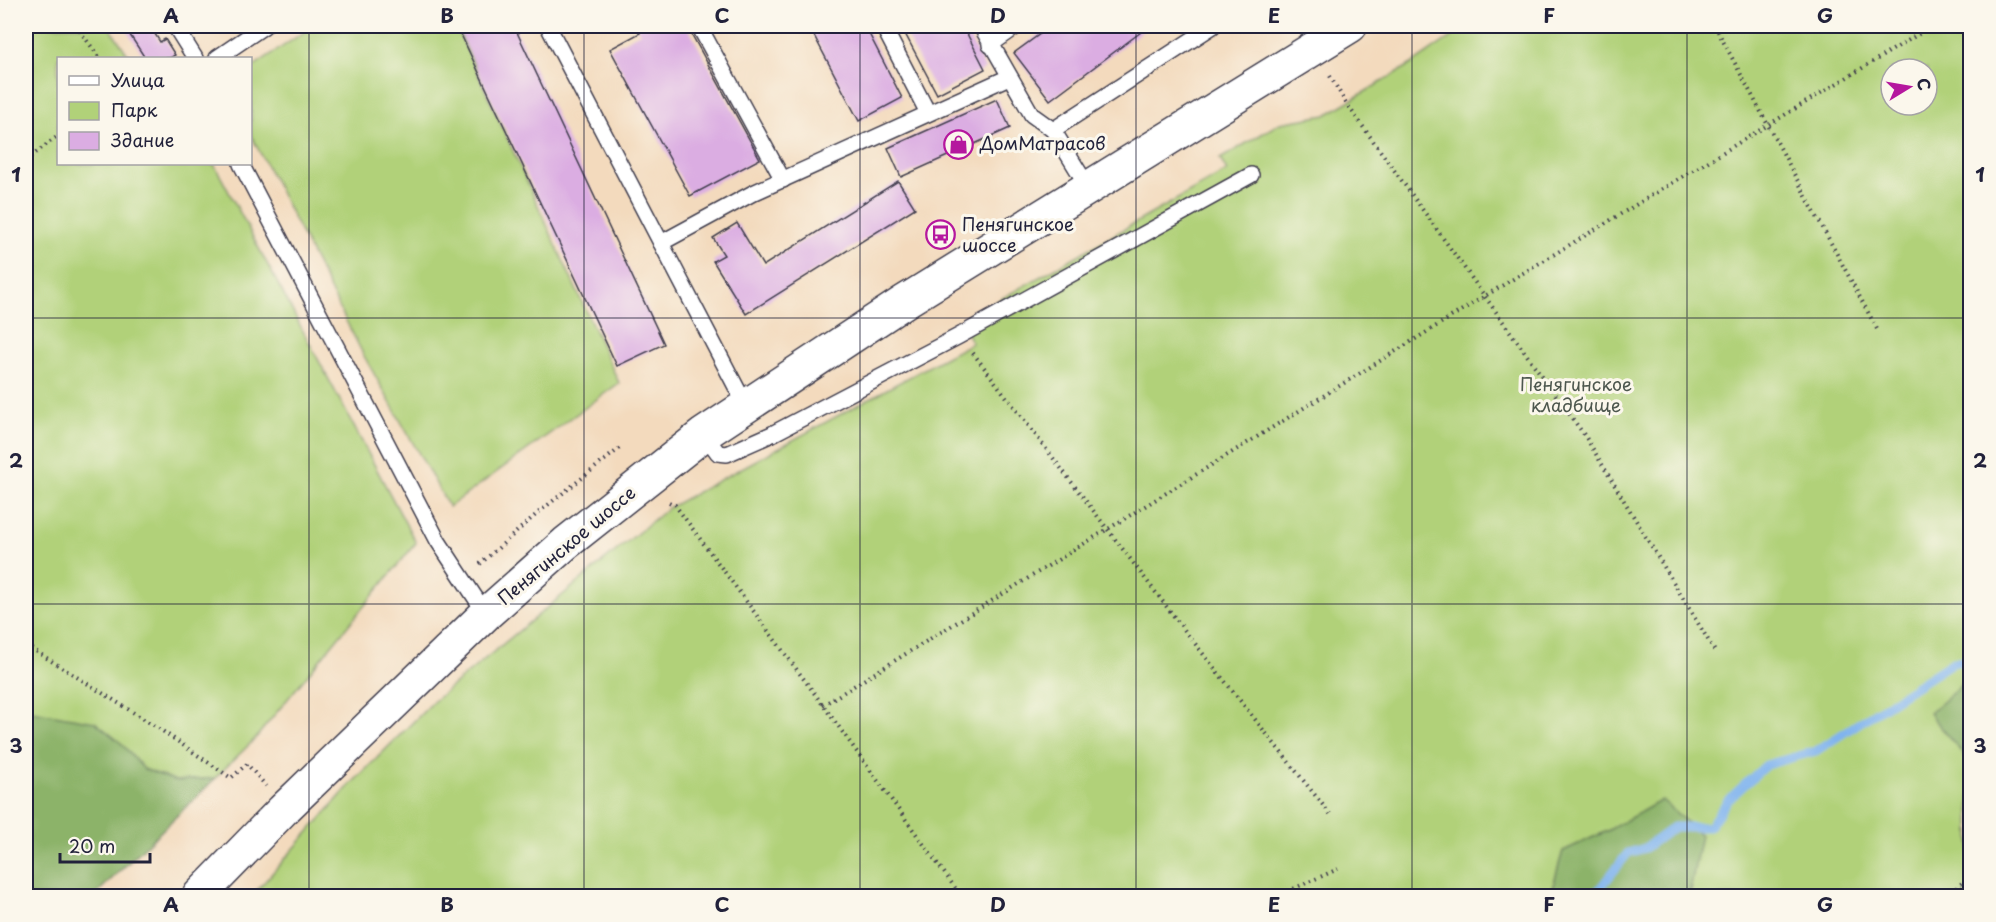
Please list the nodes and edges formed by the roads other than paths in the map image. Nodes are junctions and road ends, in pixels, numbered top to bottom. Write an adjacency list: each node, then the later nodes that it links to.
1 (175, 26): 11 (lane)
2 (264, 26): 12 (lane)
3 (548, 26): 20 (lane)
4 (699, 26): 18 (lane)
5 (883, 26): 14 (lane)
6 (981, 26): 10 (lane)
7 (1017, 26): 10 (lane)
8 (1213, 26): 15 (lane)
9 (1350, 26): 19 (main road, Пенягинское шоссе)
10 (990, 45): 13 (lane)
11 (194, 57)
12 (218, 57)
13 (1009, 76): 14 (lane); 15 (lane)
14 (928, 113): 18 (lane)
15 (1053, 130): 19 (lane)
16 (242, 165): 23 (lane)
17 (1251, 175): 22 (lane)
18 (783, 180): 20 (lane)
19 (1088, 187): 21 (main road, Пенягинское шоссе)
20 (661, 243): 21 (lane)
21 (746, 406): 22 (main road, Пенягинское шоссе)
22 (704, 434): 23 (main road, Пенягинское шоссе)
23 (486, 614): 24 (main road, Пенягинское шоссе)
24 (199, 897)

